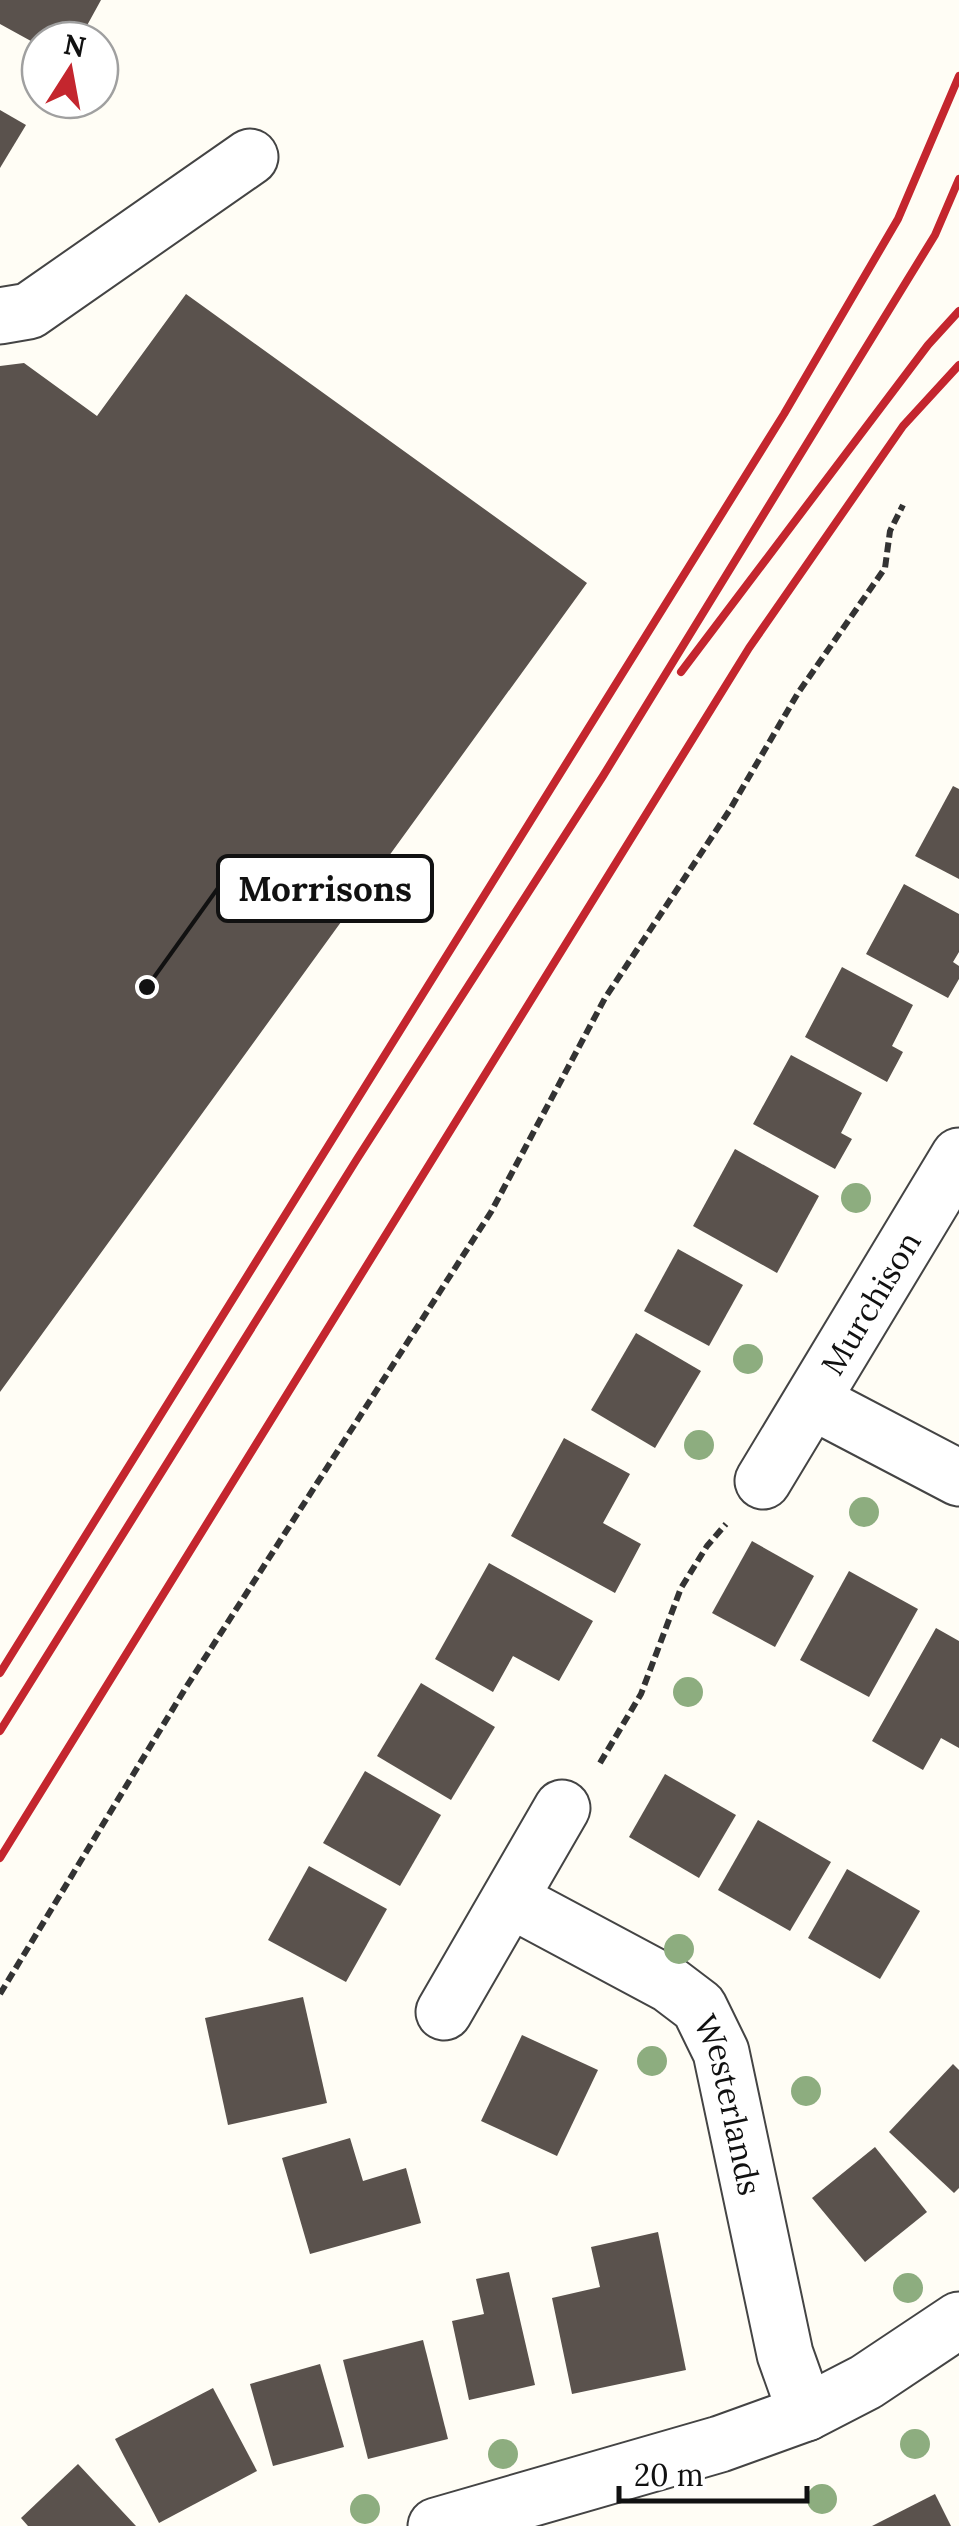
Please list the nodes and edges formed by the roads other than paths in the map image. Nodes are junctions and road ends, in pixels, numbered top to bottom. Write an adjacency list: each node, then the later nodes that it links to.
1 (250, 157): 2 (street)
2 (0, 316)
3 (959, 1156): 4 (street, Murchison)
4 (812, 1401): 5 (street, Murchison); 6 (street, Murchison)
5 (959, 1478)
6 (763, 1481)
7 (562, 1808): 8 (street)
8 (511, 1900): 9 (street); 11 (street, Westerlands)
9 (444, 2012)
10 (959, 2320): 11 (street)
11 (806, 2413): 12 (street)
12 (558, 2509): 13 (street)
13 (436, 2526)

